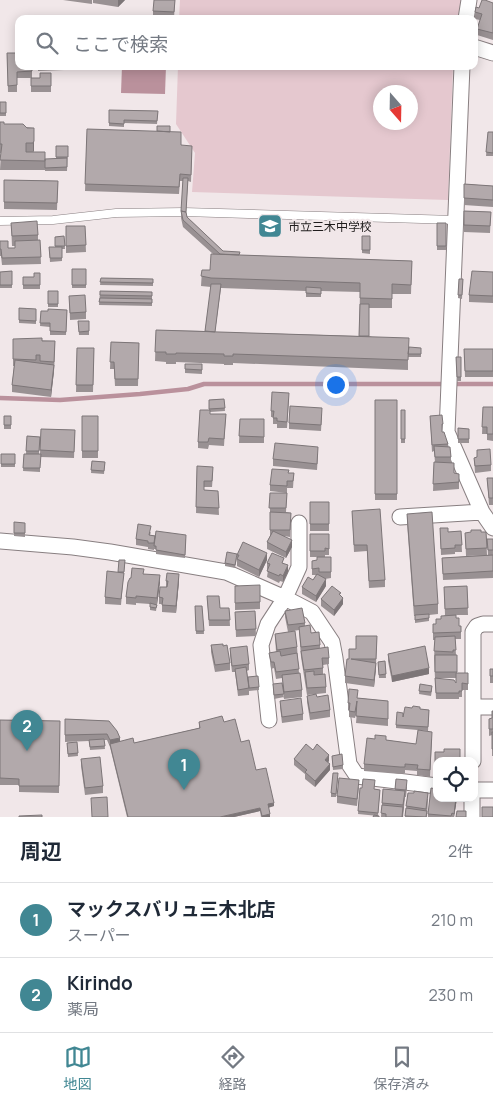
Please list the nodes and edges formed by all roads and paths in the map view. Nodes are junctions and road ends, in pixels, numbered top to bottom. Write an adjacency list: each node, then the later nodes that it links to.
1 (469, 0): 2 (street)
2 (467, 15)
3 (478, 48): 4 (street)
4 (493, 53)
5 (462, 70): 6 (street)
6 (455, 220): 7 (lane); 8 (street)
7 (0, 221)
8 (482, 512): 9 (street); 11 (street)
9 (400, 517)
10 (299, 523): 13 (street)
11 (493, 528)
12 (0, 541): 13 (street)
13 (285, 598): 17 (street); 19 (street)
14 (493, 624): 15 (street)
15 (474, 707): 16 (street); 18 (street)
16 (493, 707)
17 (269, 720)
18 (473, 757)
19 (433, 786)
20 (478, 790): 21 (street)
21 (493, 790)
22 (472, 802): 23 (street)
23 (472, 817)

